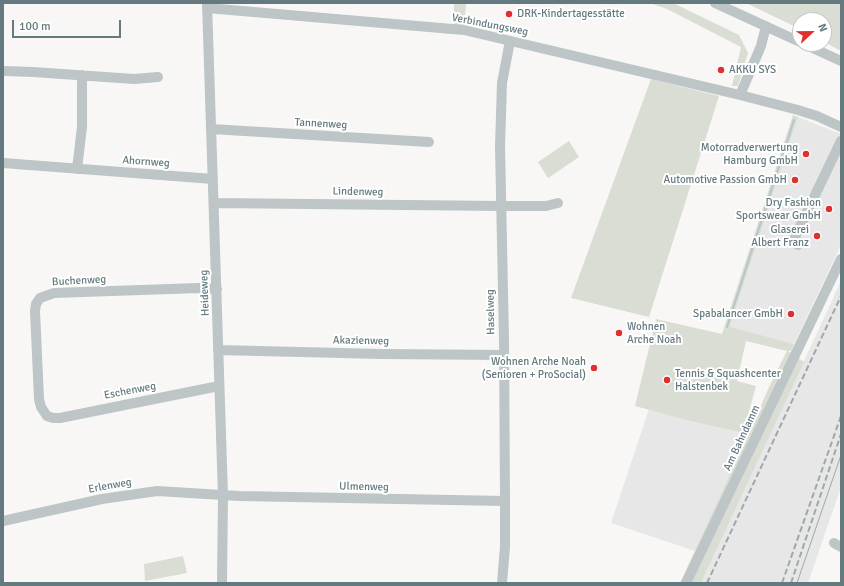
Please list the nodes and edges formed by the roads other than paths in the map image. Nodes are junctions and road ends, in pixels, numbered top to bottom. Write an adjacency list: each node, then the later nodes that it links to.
1 (715, 3): 3 (street)
2 (207, 5): 5 (street, Verbindungsweg); 13 (street, Heideweg)
3 (766, 26): 4 (street); 11 (street)
4 (792, 38)
5 (510, 40): 11 (street, Verbindungsweg); 21 (street, Haselweg)
6 (821, 52): 7 (street)
7 (841, 61)
8 (3, 71): 9 (street)
9 (82, 75): 10 (street); 17 (street)
10 (158, 77)
11 (740, 95): 12 (street, Verbindungsweg)
12 (841, 127)
13 (211, 129): 15 (street, Tannenweg); 18 (street, Heideweg)
14 (841, 141): 22 (street)
15 (429, 142)
16 (3, 163): 17 (street, Ahornweg)
17 (77, 169): 18 (street, Ahornweg)
18 (213, 179): 19 (street, Heideweg)
19 (214, 203): 21 (street, Lindenweg); 24 (street, Heideweg)
20 (558, 203): 21 (street, Lindenweg)
21 (501, 206): 26 (street, Haselweg)
22 (798, 245)
23 (841, 260): 34 (street, Am Bahndamm)
24 (216, 288): 25 (street, Heideweg); 28 (street, Buchenweg)
25 (218, 350): 26 (street, Akazienweg); 27 (street, Heideweg)
26 (504, 355): 30 (street, Haselweg)
27 (219, 386): 28 (street, Eschenweg); 29 (street, Heideweg)
28 (47, 416)
29 (223, 496): 30 (street, Ulmenweg); 31 (street, Erlenweg); 32 (street, Heideweg)
30 (505, 501): 33 (street, Haselweg)
31 (3, 521)
32 (222, 583)
33 (502, 583)
34 (686, 583)

